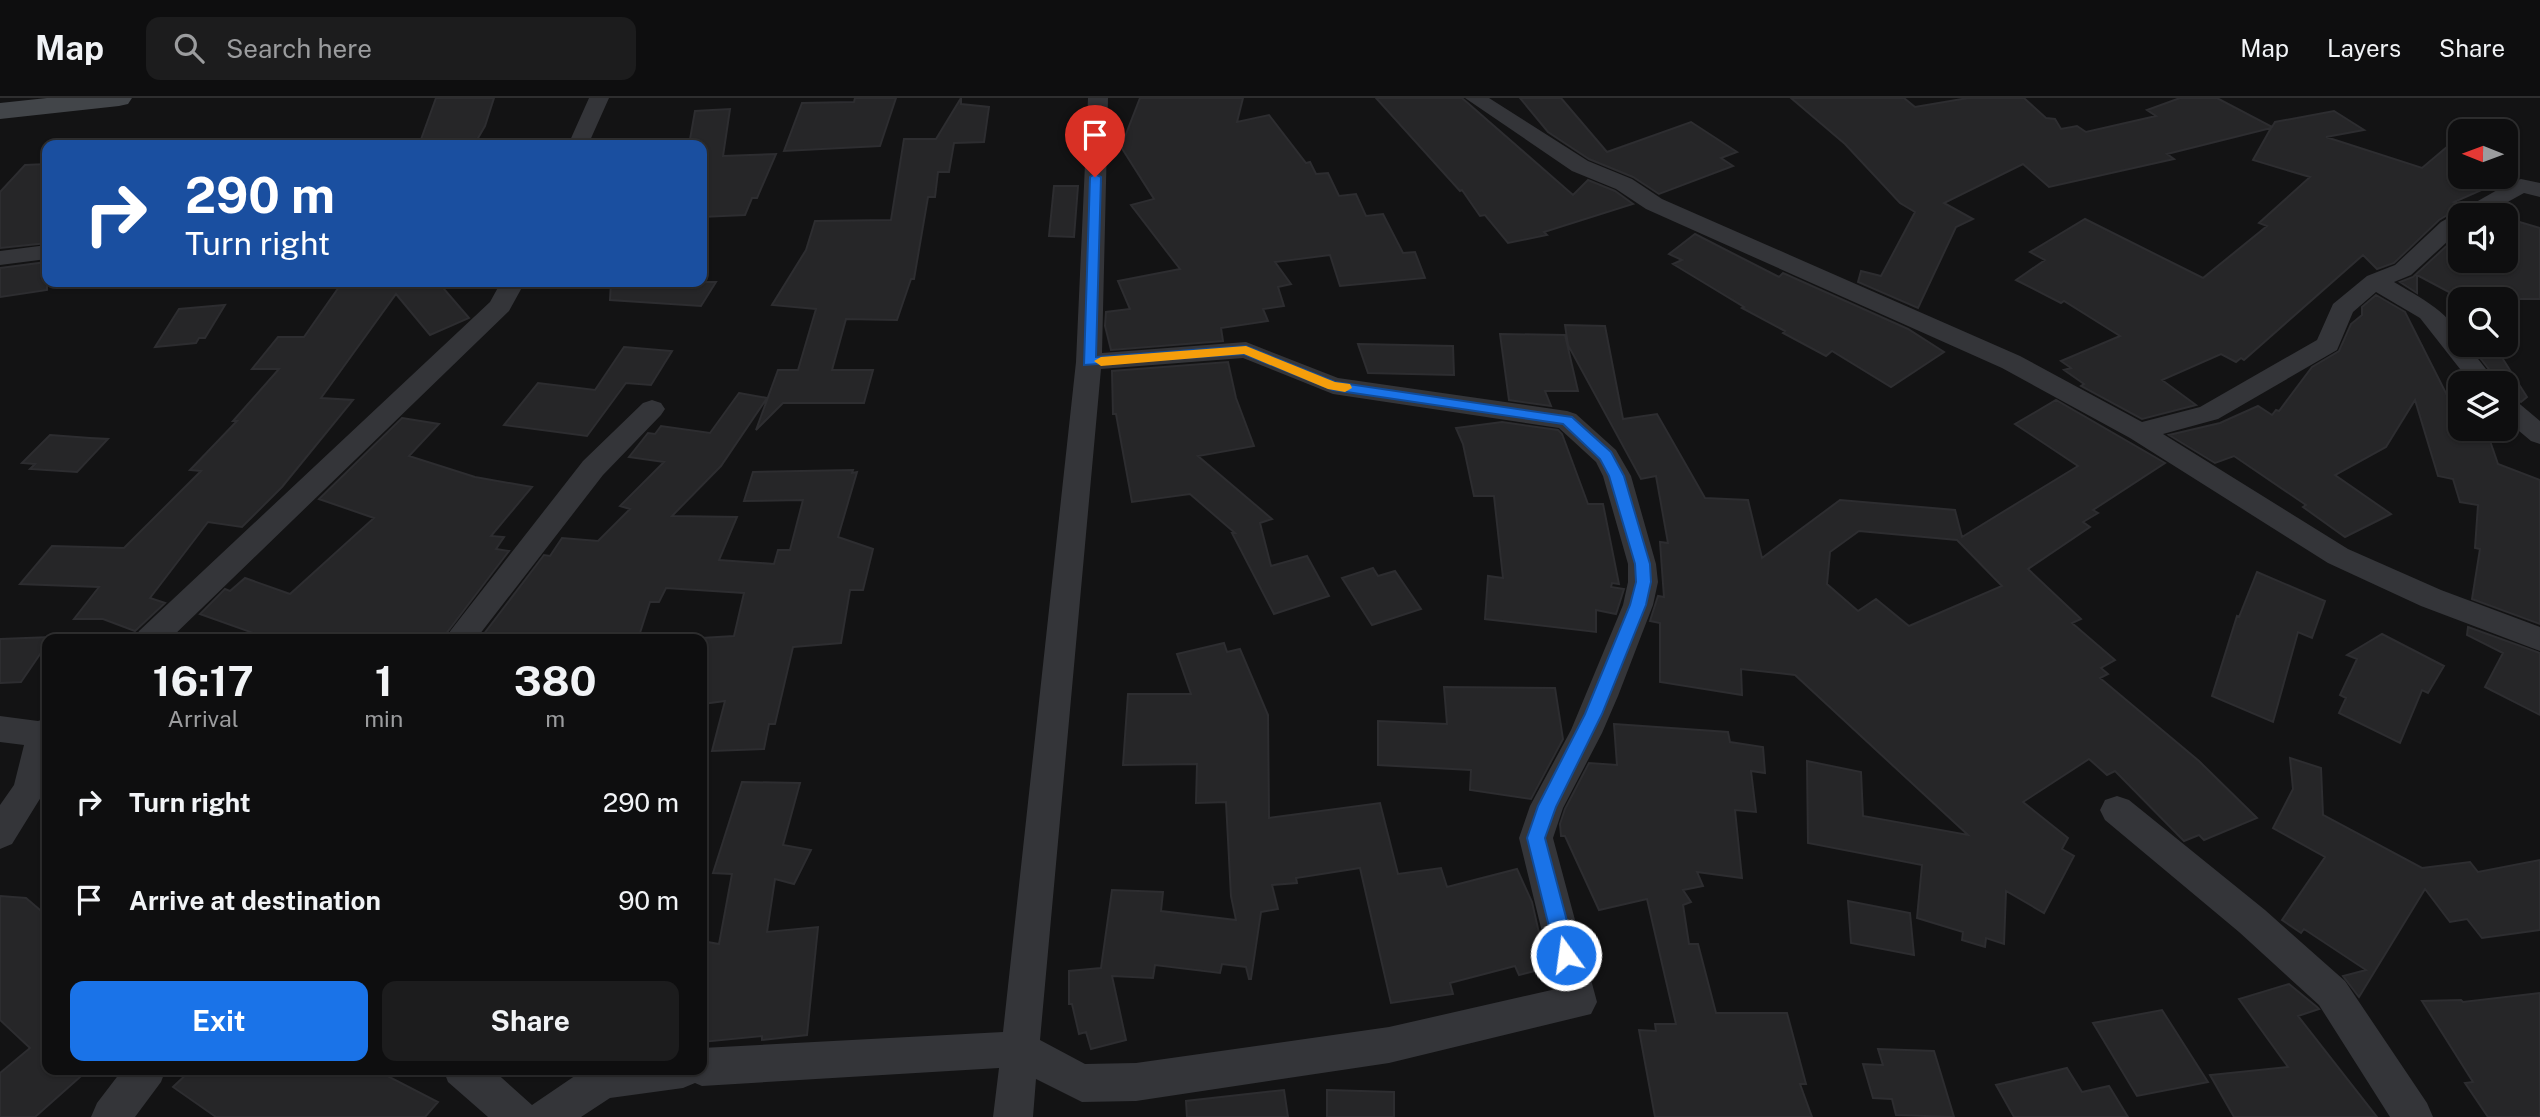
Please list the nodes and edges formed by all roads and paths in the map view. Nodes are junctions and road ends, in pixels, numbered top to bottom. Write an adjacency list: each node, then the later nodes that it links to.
1 (10, 98): 6 (street)
2 (118, 98): 7 (street)
3 (599, 98): 8 (street)
4 (1098, 98): 16 (street)
5 (1475, 98): 20 (street)
6 (0, 99)
7 (0, 111)
8 (580, 140)
9 (2540, 190): 10 (street)
10 (2487, 203)
11 (2448, 231): 14 (street)
12 (42, 253): 13 (street)
13 (0, 258)
14 (2375, 281): 17 (street); 20 (street)
15 (510, 287): 22 (street)
16 (1089, 362): 30 (street); 30 (street)
17 (2475, 371)
18 (652, 409): 23 (street)
19 (2518, 416): 21 (street)
20 (2139, 432): 24 (street)
21 (2540, 435)
22 (155, 634)
23 (463, 634)
24 (2540, 639)
25 (0, 729): 26 (street)
26 (42, 733)
27 (42, 746): 29 (street)
28 (2117, 810): 39 (street)
29 (0, 834)
30 (1018, 1049): 31 (street); 38 (street)
31 (707, 1067)
32 (142, 1075): 35 (street)
33 (469, 1075): 36 (street)
34 (639, 1075): 37 (street)
35 (111, 1117)
36 (519, 1117)
37 (547, 1117)
38 (1013, 1117)
39 (2413, 1117)

